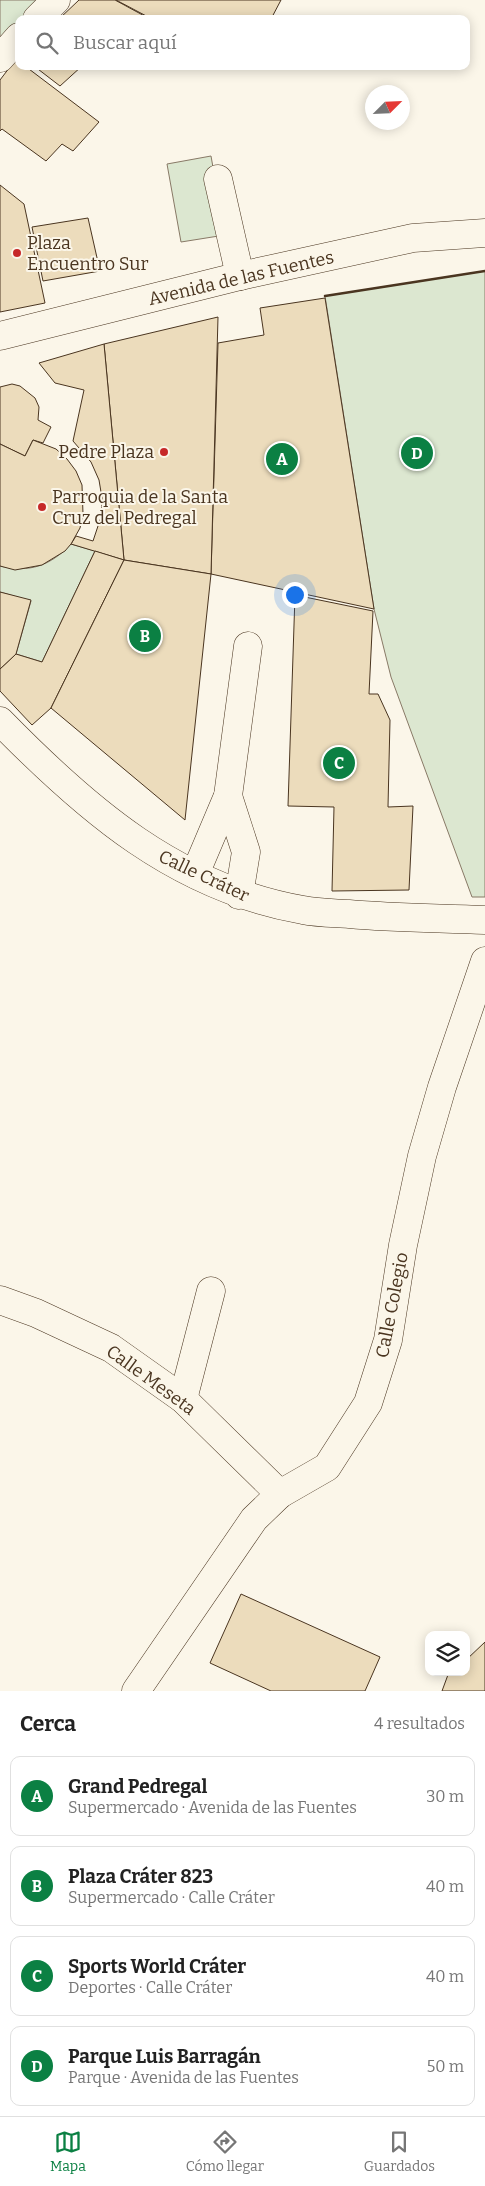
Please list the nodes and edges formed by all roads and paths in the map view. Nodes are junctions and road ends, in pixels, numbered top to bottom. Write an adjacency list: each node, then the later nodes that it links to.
1 (56, 0): 2 (street)
2 (42, 15)
3 (15, 41): 4 (street)
4 (0, 58)
5 (218, 179): 7 (street)
6 (485, 233): 7 (street, Avenida de las Fuentes)
7 (240, 276): 8 (street, Avenida de las Fuentes)
8 (0, 336)
9 (248, 646): 11 (street)
10 (0, 721): 12 (street, Calle Cráter)
11 (228, 796): 12 (street); 13 (street)
12 (195, 874): 13 (street, Calle Cráter)
13 (239, 895): 14 (street, Calle Cráter)
14 (485, 920)
15 (485, 962): 19 (street, Calle Colegio)
16 (211, 1291): 18 (street)
17 (0, 1300): 18 (street, Calle Meseta)
18 (184, 1399): 19 (street, Calle Meseta)
19 (280, 1494): 20 (street, Calle Colegio)
20 (136, 1691)

